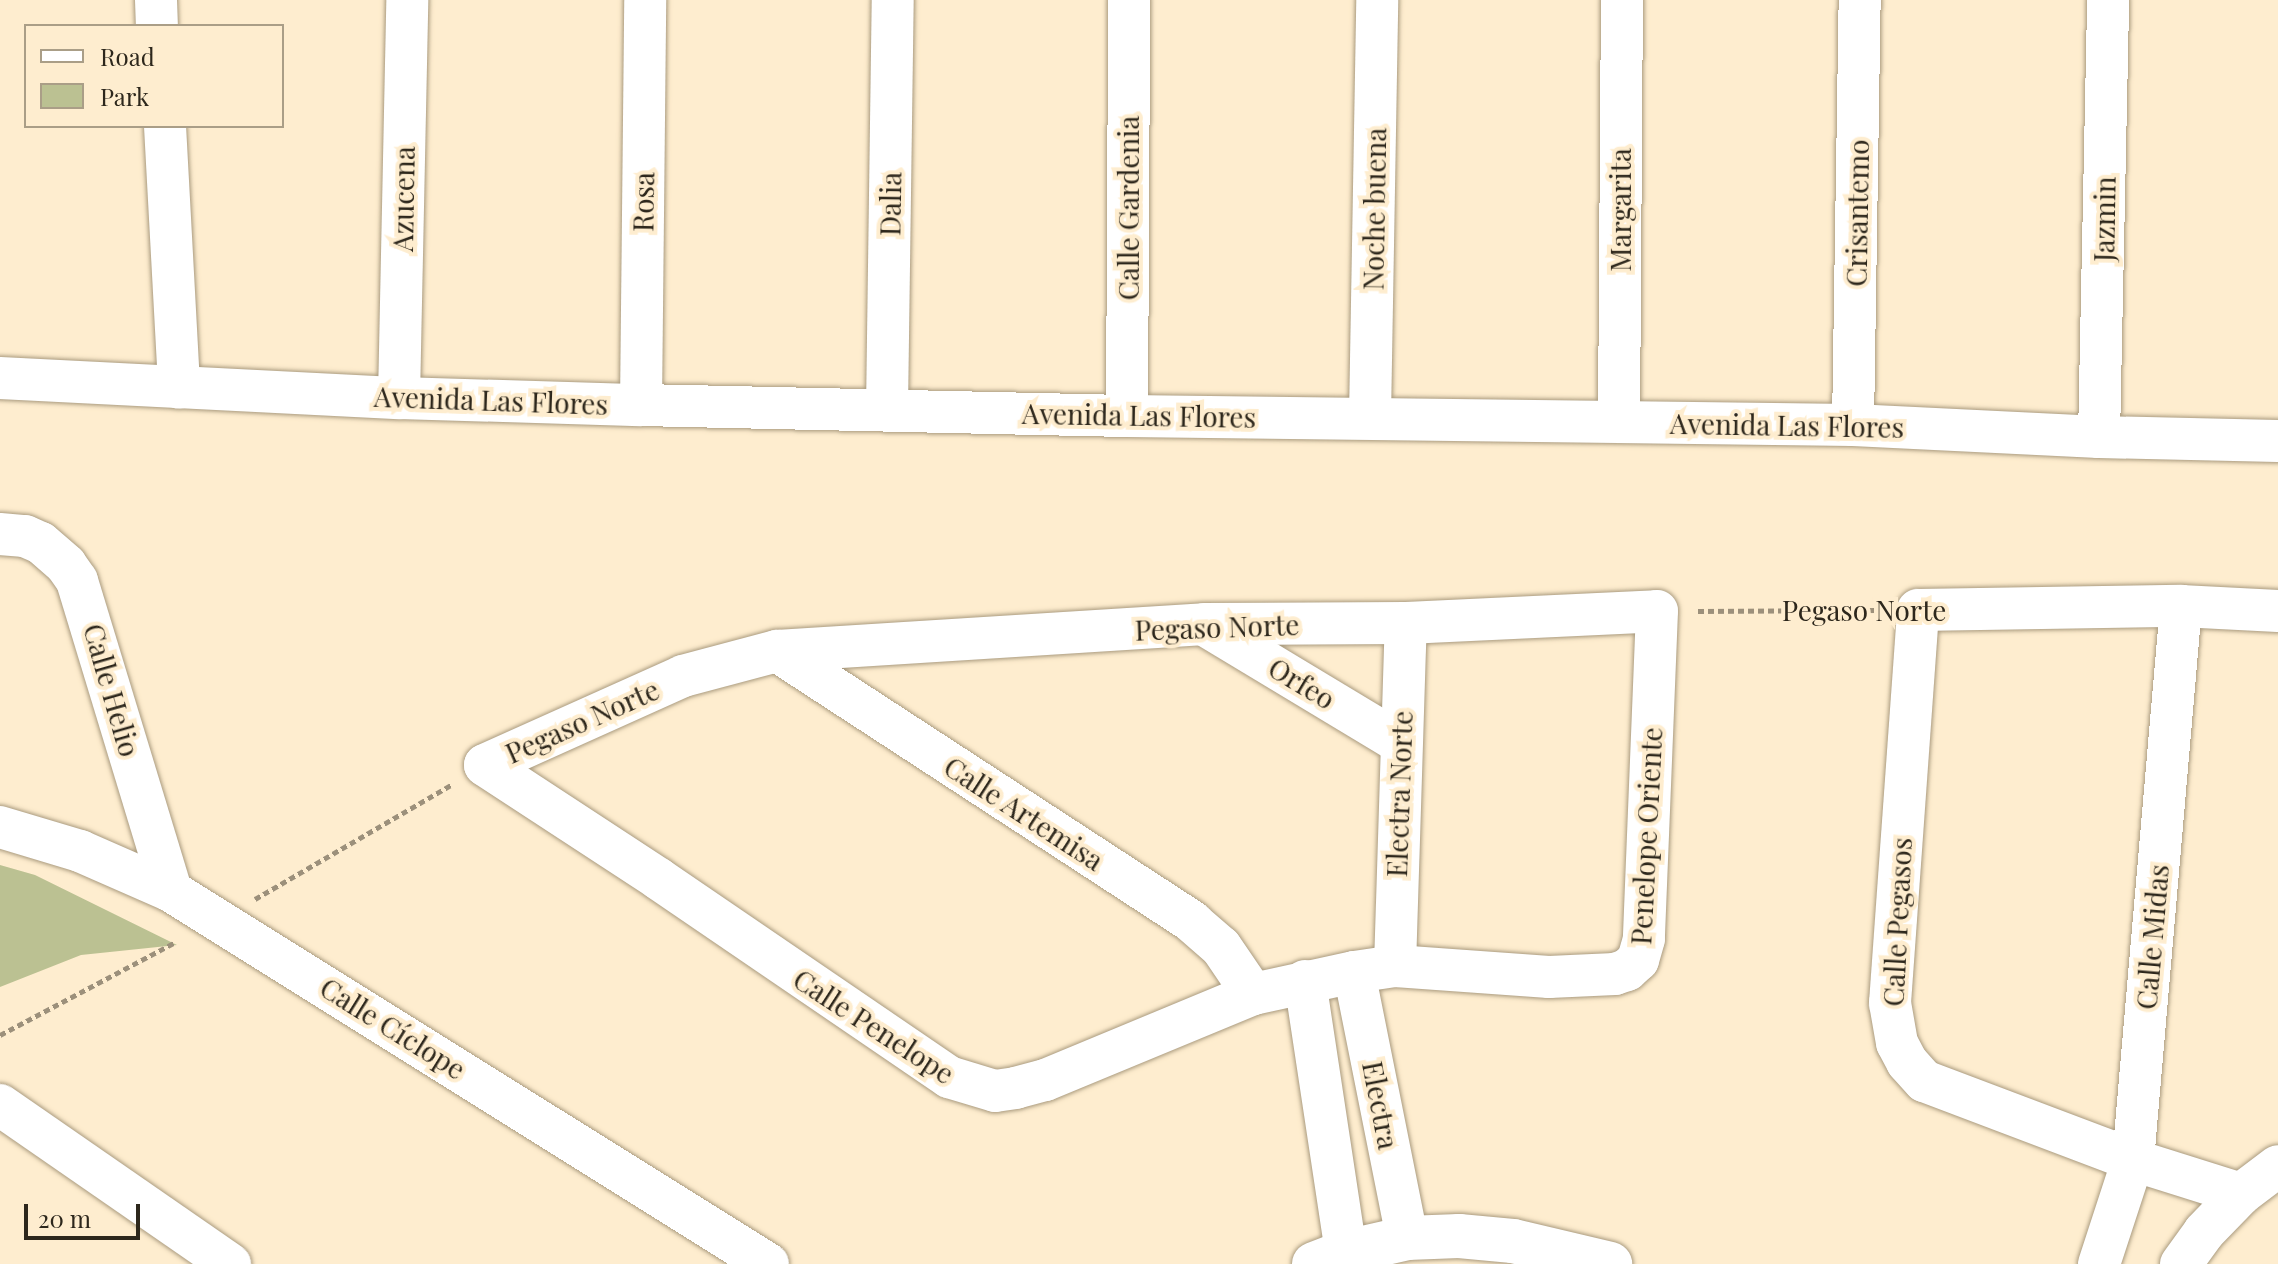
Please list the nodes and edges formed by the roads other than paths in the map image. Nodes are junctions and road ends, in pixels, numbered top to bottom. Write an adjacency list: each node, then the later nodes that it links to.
1 (156, 0): 10 (street)
2 (407, 0): 14 (street, Azucena)
3 (645, 0): 15 (street, Rosa)
4 (893, 0): 16 (street, Dalia)
5 (1129, 0): 17 (street, Calle Gardenia)
6 (1377, 0): 18 (street, Noche buena)
7 (1622, 0): 19 (street, Margarita)
8 (1860, 0): 20 (street, Crisantemo)
9 (2108, 0): 21 (street, Jazmin)
10 (157, 24)
11 (165, 128): 13 (street)
12 (0, 378): 13 (street, Avenida Las Flores)
13 (179, 388): 14 (street, Avenida Las Flores)
14 (399, 398): 15 (street, Avenida Las Flores)
15 (641, 405): 16 (street, Avenida Las Flores)
16 (887, 409): 17 (street, Avenida Las Flores)
17 (1127, 416): 18 (street, Avenida Las Flores)
18 (1370, 417): 19 (street, Avenida Las Flores)
19 (1619, 421): 20 (street, Avenida Las Flores)
20 (1853, 425): 21 (street, Avenida Las Flores)
21 (2099, 437): 22 (street, Avenida Las Flores)
22 (2278, 441)
23 (0, 534): 34 (street, Calle Helio)
24 (2181, 606): 25 (street, Pegaso Norte); 27 (street, Pegaso Norte); 39 (street, Calle Midas)
25 (1918, 610): 39 (street, Calle Pegasos)
26 (1657, 611): 28 (street, Pegaso Norte); 35 (street, Penelope Oriente)
27 (2278, 611)
28 (1406, 623): 29 (street, Pegaso Norte); 31 (street, Electra Norte)
29 (1204, 624): 30 (street, Pegaso Norte); 31 (street, Orfeo)
30 (777, 651): 32 (street, Pegaso Norte); 37 (street, Calle Artemisa)
31 (1399, 742): 35 (street, Electra Norte)
32 (485, 765): 37 (street, Calle Penelope)
33 (0, 827): 34 (street, Calle Cíclope)
34 (171, 891): 45 (street, Calle Cíclope)
35 (1375, 969): 36 (street, Penelope Oriente); 42 (street, Electra)
36 (1305, 981): 37 (street, Calle Penelope); 43 (street)
37 (1253, 994)
38 (0, 1105): 44 (street)
39 (2133, 1160): 41 (street, Calle Pegasos); 47 (street, Calle Midas)
40 (2278, 1166): 41 (street)
41 (2241, 1194): 48 (street)
42 (1407, 1238): 43 (street); 46 (street)
43 (1330, 1258)
44 (227, 1263)
45 (768, 1264)
46 (1610, 1264)
47 (2099, 1264)
48 (2181, 1264)

